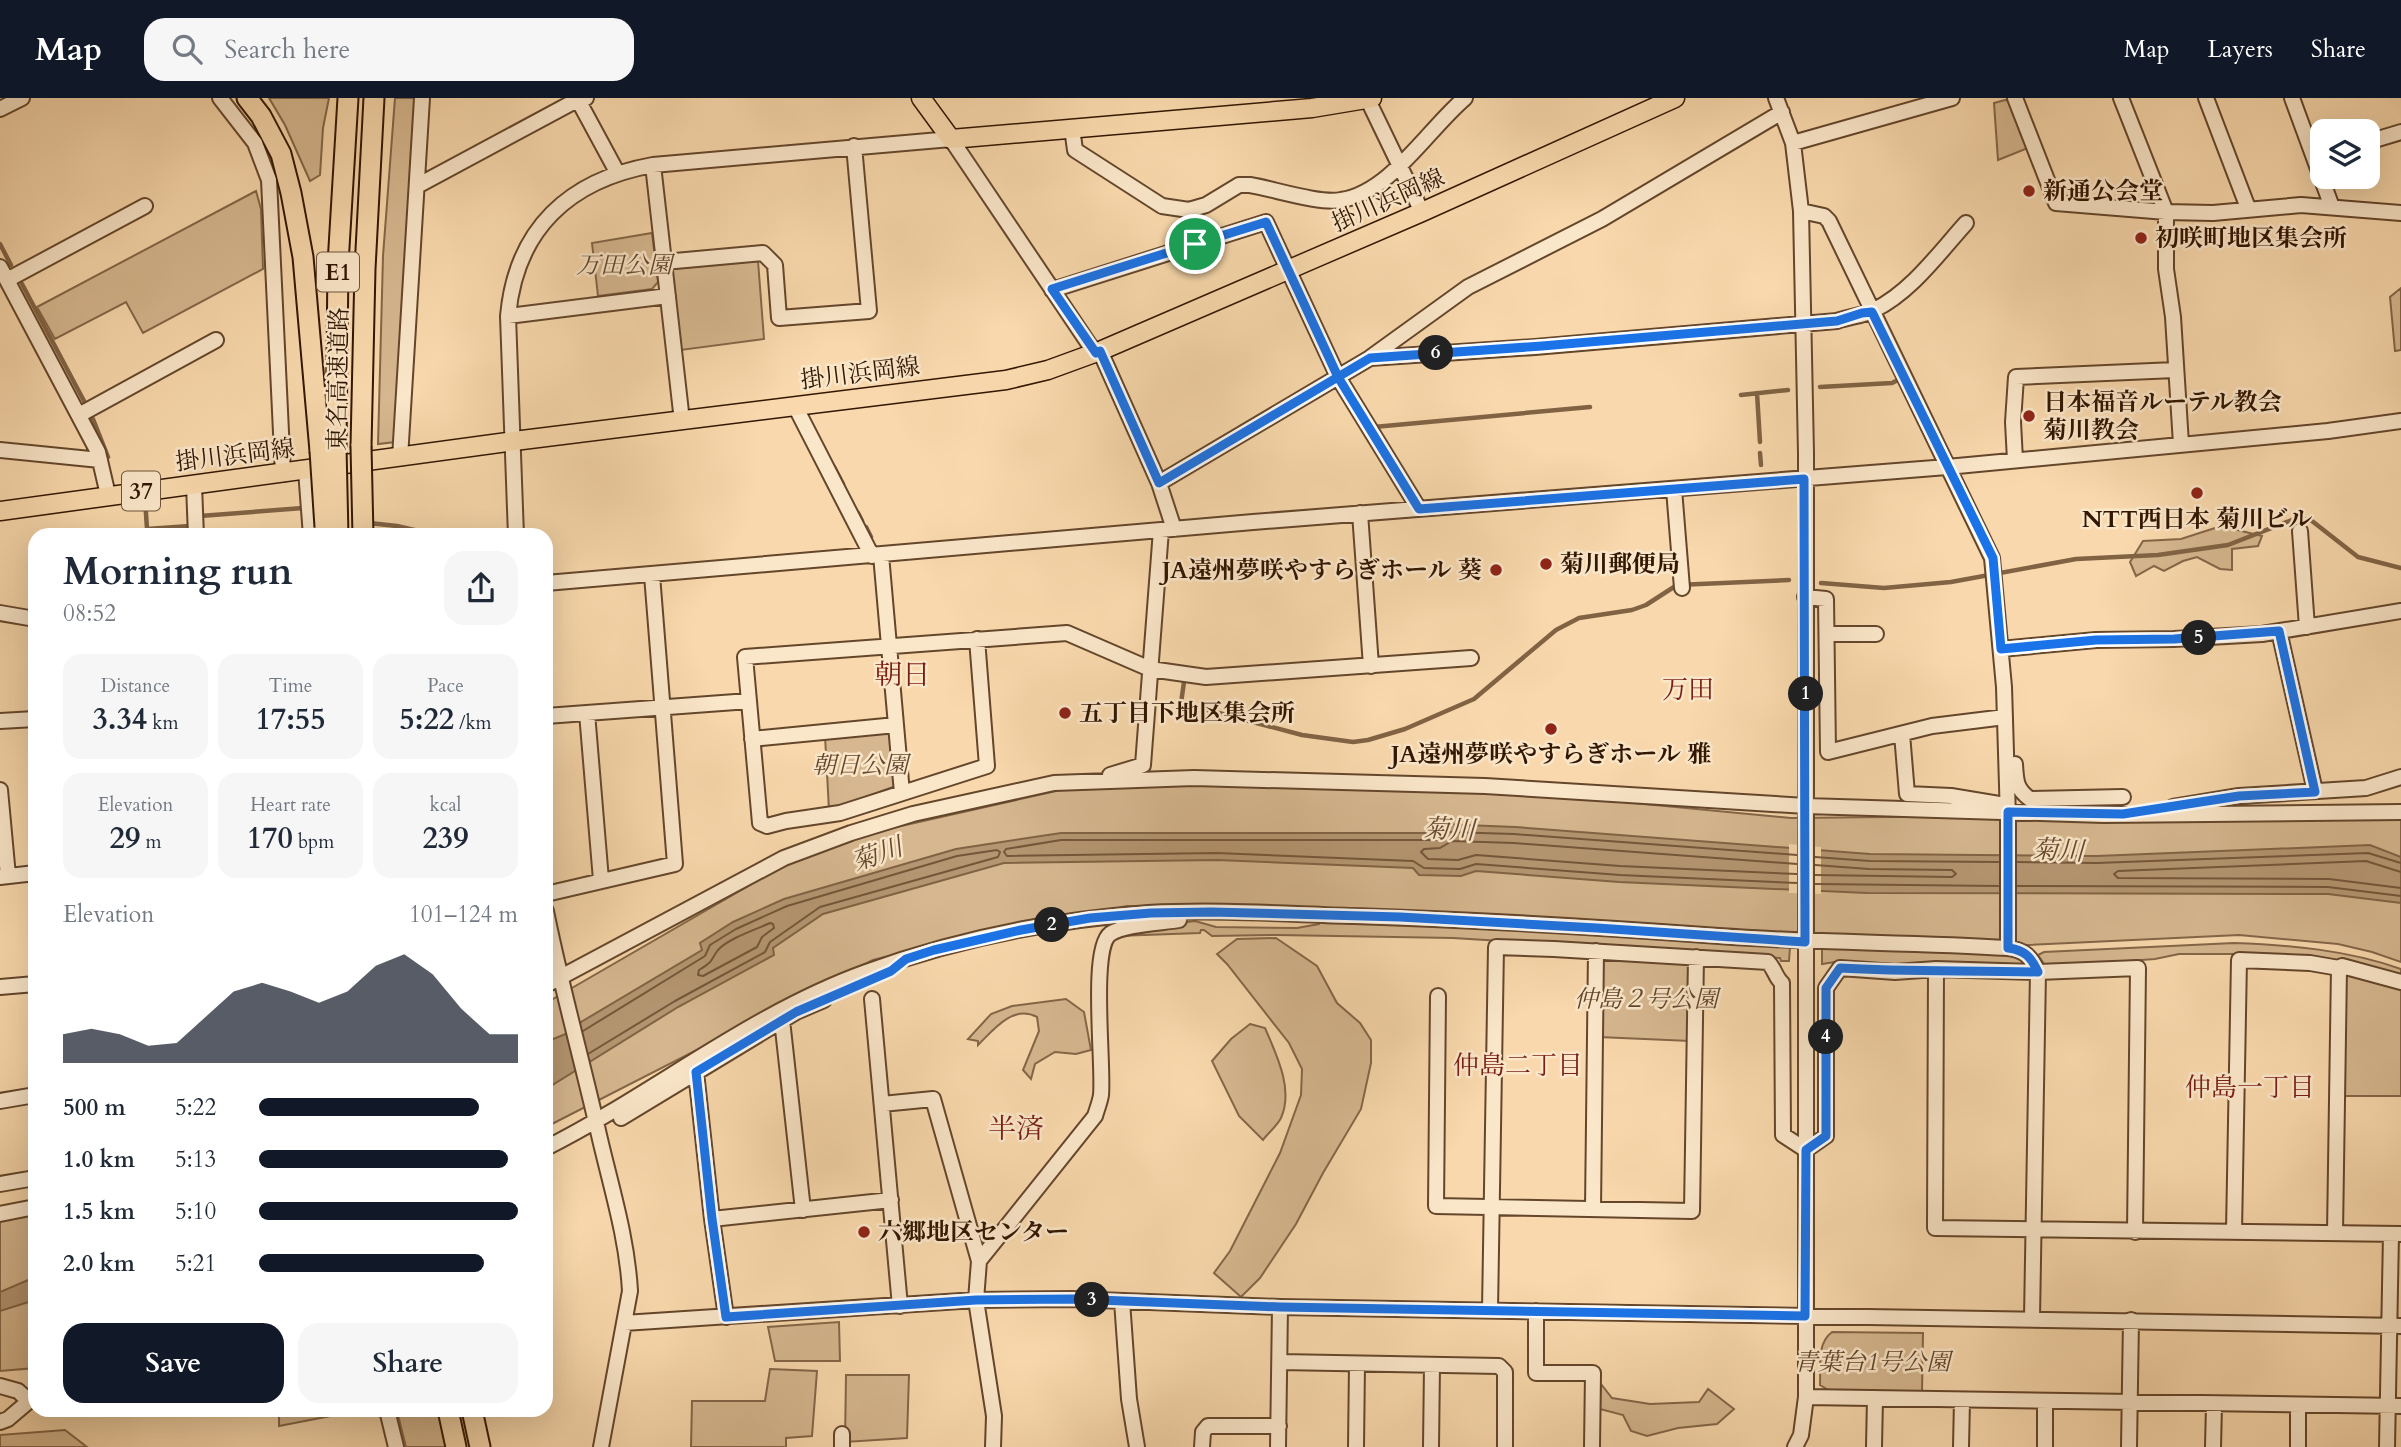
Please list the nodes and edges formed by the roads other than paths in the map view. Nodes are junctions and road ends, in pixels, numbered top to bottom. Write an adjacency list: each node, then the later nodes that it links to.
1 (22, 98): 18 (street)
2 (220, 98): 66 (street)
3 (247, 98): 59 (highway)
4 (348, 98): 59 (highway, 東名高速道路 / E1)
5 (374, 98): 79 (highway, 東名高速道路 / E1, bridge)
6 (422, 98): 30 (street)
7 (921, 98): 24 (main road)
8 (1369, 98): 20 (main road); 28 (street)
9 (1465, 98): 28 (street)
10 (1675, 98): 36 (main road, 掛川浜岡線 / 37)
11 (1776, 98): 19 (street)
12 (1952, 98): 25 (street)
13 (2015, 98): 37 (street)
14 (2121, 98): 37 (street)
15 (2206, 98): 34 (street)
16 (2292, 98): 22 (street)
17 (580, 99): 29 (street); 30 (street)
18 (0, 110)
19 (1782, 112): 25 (street); 50 (street)
20 (1072, 128): 24 (main road); 28 (street)
21 (2401, 132): 23 (street)
22 (2310, 137)
23 (2380, 138)
24 (951, 139): 26 (street); 43 (street)
25 (1793, 143): 35 (street)
26 (854, 146): 27 (street); 40 (street)
27 (653, 164): 29 (street); 40 (street)
28 (1400, 167): 36 (street)
29 (617, 172): 46 (street)
30 (417, 186): 61 (street)
31 (2327, 189): 33 (street)
32 (145, 206): 42 (street)
33 (2332, 207): 34 (street); 38 (street)
34 (2248, 208): 37 (street)
35 (1801, 211): 45 (street); 47 (street)
36 (1422, 212): 41 (main road, 掛川浜岡線 / 37)
37 (2166, 212): 51 (street)
38 (2401, 213)
39 (1966, 223): 45 (street)
40 (664, 262): 44 (street)
41 (1287, 270): 43 (street); 49 (main road, 掛川浜岡線 / 37); 52 (street)
42 (4, 273): 54 (street)
43 (1052, 289): 49 (street)
44 (668, 296): 46 (street); 55 (street)
45 (1872, 312): 47 (street); 64 (street)
46 (508, 316): 57 (street)
47 (1803, 323): 50 (street); 67 (street)
48 (216, 340): 54 (street)
49 (1098, 352): 53 (main road, 掛川浜岡線 / 37); 68 (street)
50 (1370, 358): 52 (street)
51 (2175, 370): 58 (street); 63 (street)
52 (1338, 377): 68 (street); 72 (street)
53 (795, 406): 55 (main road, 掛川浜岡線 / 37); 83 (street)
54 (79, 415): 62 (street)
55 (682, 421): 57 (main road, 掛川浜岡線 / 37)
56 (2401, 421): 58 (street)
57 (514, 441): 61 (main road, 掛川浜岡線 / 37); 80 (street)
58 (2181, 444): 63 (street)
59 (328, 449): 77 (highway, bridge); 78 (highway, 東名高速道路 / E1, bridge)
60 (0, 450): 62 (street)
61 (401, 458): 65 (main road, 掛川浜岡線 / 37)
62 (100, 460): 71 (street)
63 (2015, 460): 64 (street)
64 (1947, 467): 67 (street); 97 (street)
65 (306, 470): 66 (main road, 掛川浜岡線 / 37); 76 (street)
66 (283, 474): 69 (main road, 掛川浜岡線 / 37)
67 (1804, 479): 70 (street); 87 (street)
68 (1159, 483): 81 (street)
69 (194, 485): 71 (main road, 掛川浜岡線 / 37); 75 (street)
70 (1674, 489): 72 (street); 86 (street)
71 (108, 495): 73 (main road, 掛川浜岡線 / 37)
72 (1419, 509): 74 (street)
73 (0, 511)
74 (1360, 513): 81 (street); 99 (street)
75 (196, 528)
76 (311, 528)
77 (326, 528)
78 (337, 528)
79 (363, 528)
80 (516, 528)
81 (1167, 530): 83 (street); 100 (street)
82 (2300, 531): 91 (street)
83 (877, 556): 84 (street); 96 (street)
84 (652, 575): 85 (street); 103 (street)
85 (553, 582)
86 (1682, 584)
87 (1805, 593): 93 (street); 118 (street)
88 (2401, 611): 91 (street)
89 (0, 613): 90 (street)
90 (28, 618)
91 (2307, 626): 92 (street)
92 (2279, 631): 97 (street); 115 (street)
93 (1828, 634): 94 (street); 110 (street)
94 (1877, 634)
95 (977, 639): 96 (street); 100 (street); 116 (street)
96 (888, 645): 102 (street); 109 (street)
97 (2001, 649): 101 (street)
98 (1471, 659): 99 (street)
99 (1371, 666): 100 (street)
100 (1150, 669): 113 (street)
101 (2004, 687): 106 (street); 117 (street)
102 (749, 701): 103 (street); 111 (street)
103 (662, 707): 104 (street); 124 (street)
104 (587, 713): 105 (street); 124 (street)
105 (553, 715)
106 (2005, 717): 110 (street); 119 (street)
107 (28, 719): 108 (street)
108 (0, 721)
109 (895, 724): 111 (street); 116 (street)
110 (1902, 734): 119 (street)
111 (752, 739): 116 (street)
112 (2401, 778): 115 (street)
113 (1092, 781): 118 (street); 135 (street)
114 (0, 790): 123 (street)
115 (2315, 792): 121 (street)
116 (902, 793)
117 (2123, 797)
118 (1807, 808): 119 (street); 127 (street)
119 (2008, 812): 121 (street); 128 (street)
120 (2401, 812): 121 (street)
121 (2123, 814)
122 (28, 874): 123 (street)
123 (4, 876)
124 (601, 880): 125 (street)
125 (553, 892)
126 (1211, 912): 127 (street); 131 (street); 163 (street)
127 (1805, 940): 128 (street); 148 (street)
128 (2008, 945): 134 (street)
129 (1596, 951): 130 (street); 153 (street); 154 (street)
130 (1696, 957): 148 (street); 154 (street)
131 (906, 959): 141 (street); 146 (street)
132 (2339, 968): 136 (street); 159 (street); 161 (street)
133 (1937, 969): 134 (street); 148 (street); 158 (street)
134 (2038, 972): 158 (street); 160 (street)
135 (555, 982): 146 (street)
136 (2401, 982)
137 (28, 985): 138 (street)
138 (0, 987)
139 (1438, 996): 153 (street)
140 (872, 999): 145 (street)
141 (782, 1020): 142 (street); 155 (street)
142 (696, 1072): 146 (street); 157 (street)
143 (28, 1096): 144 (street)
144 (0, 1101)
145 (882, 1104): 151 (street); 163 (street)
146 (597, 1124): 147 (street); 174 (street)
147 (553, 1145)
148 (1806, 1150): 170 (street)
149 (28, 1179): 150 (street)
150 (0, 1184)
151 (891, 1200): 155 (street); 166 (street)
152 (28, 1208): 156 (street)
153 (1492, 1208): 154 (street); 168 (street)
154 (1593, 1209)
155 (803, 1210): 157 (street)
156 (0, 1214)
157 (712, 1219): 171 (street)
158 (2033, 1230): 160 (street); 172 (street)
159 (2234, 1231): 160 (street); 161 (street)
160 (2135, 1232)
161 (2335, 1233): 162 (street)
162 (2396, 1234): 175 (street)
163 (979, 1261): 164 (street)
164 (976, 1300): 165 (street); 166 (street); 199 (street)
165 (1122, 1301): 167 (street); 200 (street)
166 (900, 1306): 171 (street)
167 (1280, 1307): 168 (street); 176 (street)
168 (1490, 1310): 169 (street)
169 (1536, 1311): 170 (street); 206 (street)
170 (1805, 1316): 172 (street); 181 (street)
171 (726, 1317): 174 (street)
172 (2032, 1318): 173 (street)
173 (2131, 1320): 175 (street); 186 (street)
174 (624, 1323): 198 (street)
175 (2395, 1326): 189 (street)
176 (1280, 1362): 177 (street); 194 (street)
177 (1357, 1364): 178 (street); 203 (street)
178 (1432, 1364): 204 (street); 205 (street)
179 (0, 1386): 180 (street)
180 (28, 1396)
181 (1806, 1397): 182 (street); 207 (street)
182 (1875, 1398): 183 (street); 208 (street)
183 (1962, 1400): 185 (street); 209 (street)
184 (28, 1401): 193 (street)
185 (2045, 1401): 186 (street); 210 (street)
186 (2129, 1403): 187 (street); 211 (street)
187 (2214, 1405): 188 (street); 212 (street)
188 (2298, 1405): 189 (street); 213 (street)
189 (2394, 1406): 214 (street)
190 (389, 1417): 195 (street)
191 (450, 1417): 196 (highway)
192 (474, 1417): 197 (highway)
193 (0, 1422)
194 (1279, 1426): 201 (street); 202 (street)
195 (396, 1447)
196 (456, 1447)
197 (480, 1447)
198 (601, 1447)
199 (993, 1447)
200 (1137, 1447)
201 (1202, 1447)
202 (1278, 1447)
203 (1356, 1447)
204 (1431, 1447)
205 (1505, 1447)
206 (1592, 1447)
207 (1795, 1447)
208 (1874, 1447)
209 (1961, 1447)
210 (2045, 1447)
211 (2129, 1447)
212 (2213, 1447)
213 (2298, 1447)
214 (2387, 1447)

